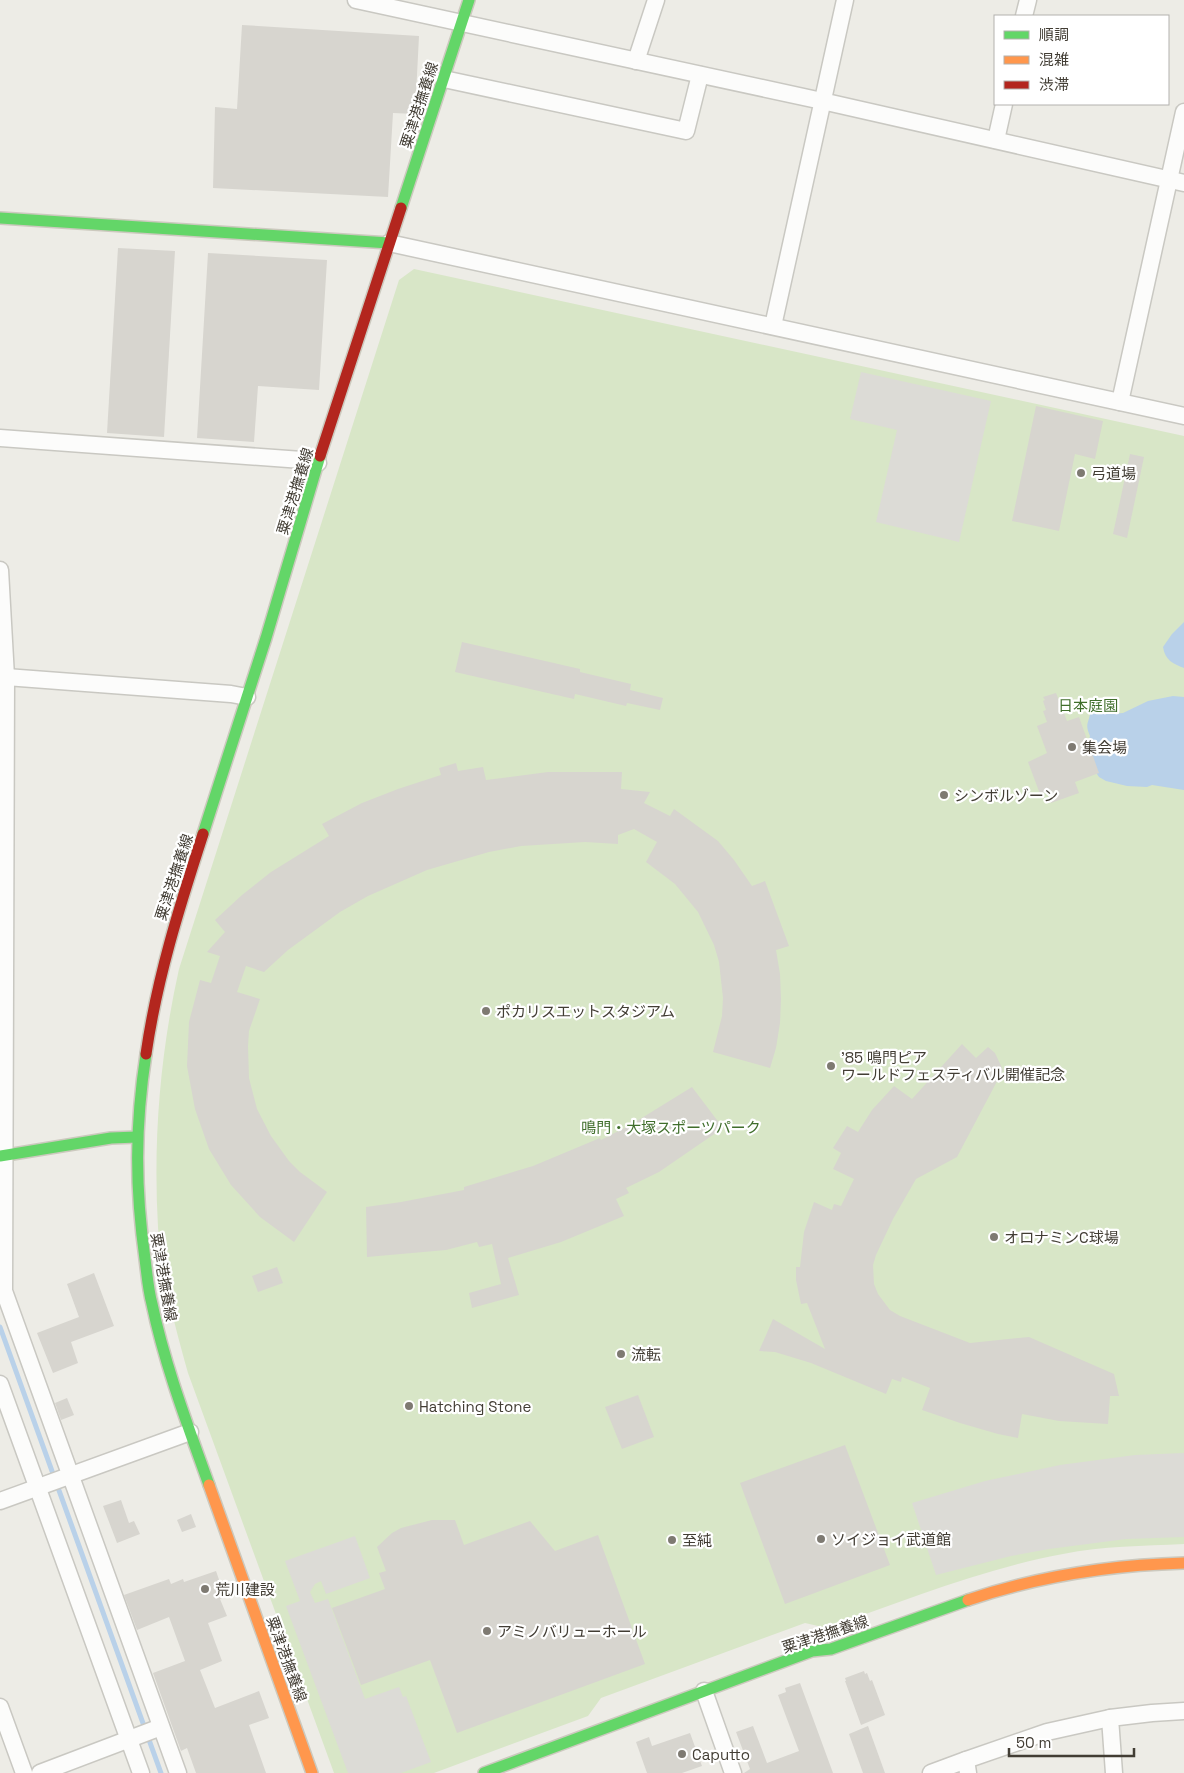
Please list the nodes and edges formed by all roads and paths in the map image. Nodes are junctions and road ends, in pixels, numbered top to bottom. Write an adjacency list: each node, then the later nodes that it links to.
1 (356, 0): 7 (street)
2 (469, 0): 7 (main road, 粟津港撫養線)
3 (656, 0): 8 (street)
4 (844, 0): 11 (street)
5 (1028, 0): 6 (street)
6 (1024, 15)
7 (462, 24): 8 (street); 10 (main road, 粟津港撫養線)
8 (636, 61): 9 (street)
9 (700, 75): 10 (street); 11 (street)
10 (444, 79): 17 (main road, 粟津港撫養線)
11 (822, 101): 14 (street); 18 (street)
12 (1004, 105): 14 (street)
13 (1184, 112): 15 (street)
14 (996, 140): 15 (street)
15 (1176, 181): 19 (street)
16 (0, 218): 17 (main road)
17 (389, 243): 18 (street); 22 (main road, 粟津港撫養線)
18 (774, 326): 19 (street)
19 (1120, 402): 20 (street)
20 (1184, 416)
21 (0, 438): 22 (street)
22 (318, 463): 25 (main road, 粟津港撫養線)
23 (0, 570): 24 (street)
24 (6, 677): 25 (street); 27 (street)
25 (247, 697): 26 (main road, 粟津港撫養線)
26 (137, 1137): 27 (main road); 30 (main road, 粟津港撫養線)
27 (2, 1155): 28 (street)
28 (2, 1291): 31 (street)
29 (0, 1384): 32 (street)
30 (190, 1432): 31 (street); 46 (main road, 粟津港撫養線)
31 (69, 1475): 32 (street); 39 (street)
32 (40, 1486): 33 (street); 40 (street)
33 (0, 1500)
34 (1184, 1563): 35 (main road, 粟津港撫養線)
35 (704, 1691): 47 (main road, 粟津港撫養線); 48 (street)
36 (0, 1707): 42 (street)
37 (1184, 1711): 38 (street)
38 (1110, 1718): 41 (street); 50 (street)
39 (159, 1728): 40 (street); 45 (street)
40 (131, 1740): 43 (street); 44 (street)
41 (967, 1766): 49 (street)
42 (24, 1773)
43 (40, 1773)
44 (142, 1773)
45 (178, 1773)
46 (312, 1773)
47 (484, 1773)
48 (733, 1773)
49 (931, 1773)
50 (1114, 1773)

